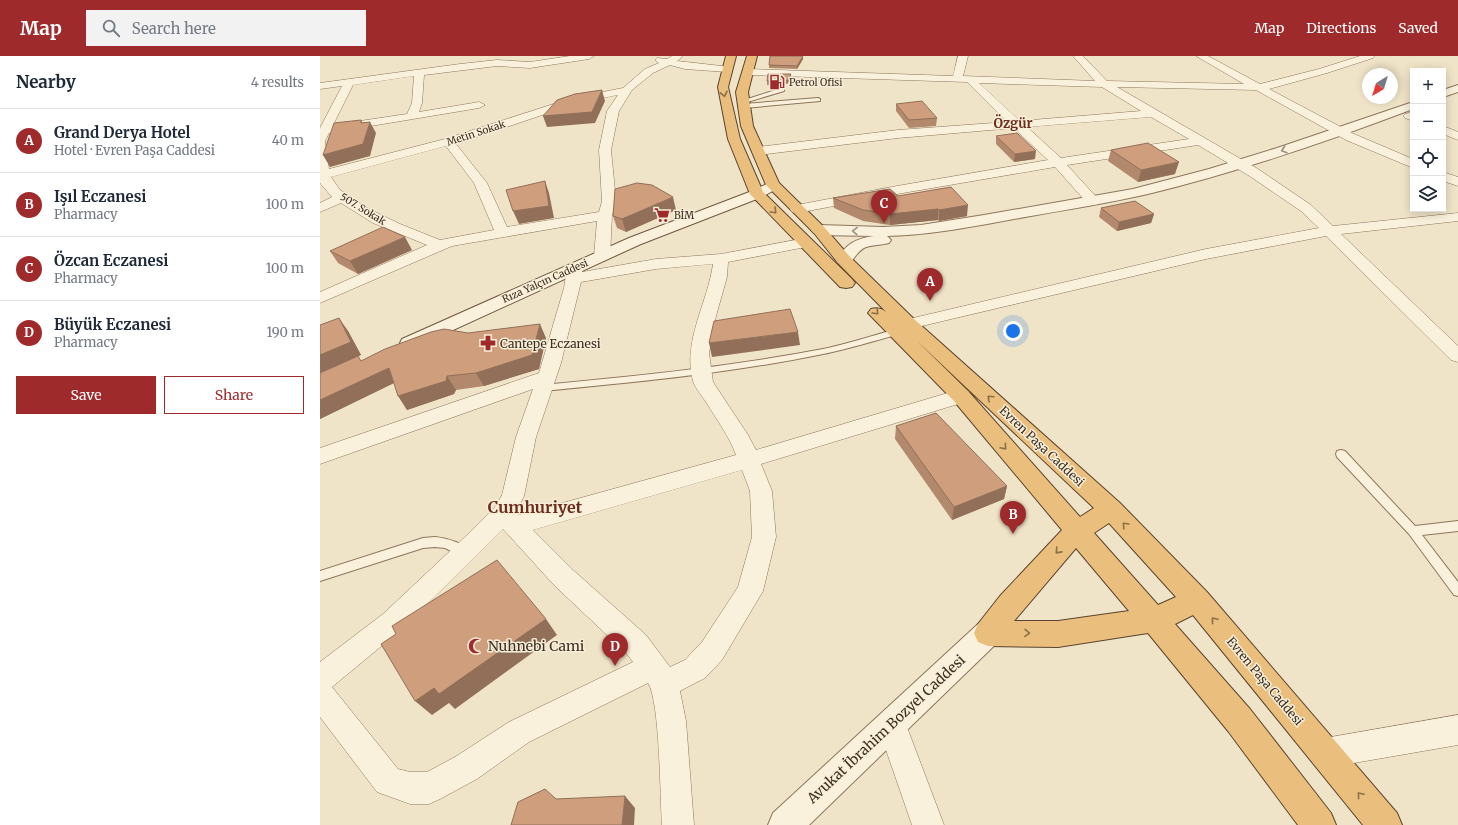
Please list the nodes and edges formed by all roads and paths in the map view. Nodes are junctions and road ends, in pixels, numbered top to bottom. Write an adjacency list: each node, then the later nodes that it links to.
1 (589, 56): 7 (street)
2 (650, 56): 8 (street)
3 (964, 56): 14 (street)
4 (1078, 56): 17 (street)
5 (1201, 56): 20 (street)
6 (1370, 56): 11 (street)
7 (494, 59): 12 (street)
8 (673, 59): 10 (street); 22 (street)
9 (1324, 62): 11 (street)
10 (741, 65): 13 (lane); 14 (street); 26 (highway, Evren Paşa Caddesi); 48 (highway, Evren Paşa Caddesi, one-way to 48)
11 (1336, 67): 20 (street)
12 (419, 72): 16 (street); 31 (street)
13 (782, 78)
14 (957, 79): 15 (street)
15 (970, 80): 17 (street); 32 (street)
16 (349, 82): 19 (street); 34 (street)
17 (1104, 84): 20 (street); 29 (street)
18 (782, 85): 26 (lane)
19 (320, 86)
20 (1259, 87): 35 (street)
21 (1458, 88): 23 (street)
22 (627, 90): 38 (street, Metin Sokak); 53 (street)
23 (1446, 93)
24 (1458, 98): 27 (street)
25 (818, 100): 26 (lane)
26 (744, 103): 40 (highway, Evren Paşa Caddesi)
27 (1446, 103)
28 (479, 105): 31 (street)
29 (1153, 113): 32 (street); 37 (street)
30 (1410, 114): 35 (street)
31 (412, 116): 34 (street)
32 (1016, 124): 40 (street); 41 (street)
33 (1446, 131): 36 (street)
34 (322, 134)
35 (1345, 135): 42 (street); 43 (street, one-way to 43); 44 (street)
36 (1458, 136)
37 (1199, 141): 41 (street); 43 (street)
38 (449, 142): 45 (street, Metin Sokak); 56 (street)
39 (320, 143): 45 (street, 507. Sokak)
40 (758, 151): 48 (highway, Evren Paşa Caddesi)
41 (1057, 162): 50 (street); 52 (street)
42 (1410, 163)
43 (1239, 164): 44 (street); 50 (street)
44 (1253, 172): 55 (street); 61 (street)
45 (324, 174): 49 (street, 507. Sokak)
46 (1446, 177): 47 (street)
47 (1458, 182)
48 (765, 190): 52 (highway, Evren Paşa Caddesi); 57 (highway, Evren Paşa Caddesi, one-way to 57); 59 (street, Rıza Yalçın Caddesi)
49 (341, 198): 51 (street); 58 (street, 507. Sokak)
50 (1093, 201): 57 (street, one-way to 57)
51 (320, 208)
52 (797, 209): 57 (highway, Evren Paşa Caddesi)
53 (605, 215): 56 (street); 59 (street)
54 (1458, 217): 55 (street)
55 (1329, 231): 64 (street); 66 (street)
56 (502, 232): 58 (street)
57 (812, 236): 60 (street); 61 (highway, Evren Paşa Caddesi); 64 (highway, Evren Paşa Caddesi, one-way to 64)
58 (440, 245): 63 (street)
59 (602, 256): 62 (street, Rıza Yalçın Caddesi)
60 (721, 259): 62 (street); 67 (street)
61 (844, 260): 64 (highway, Evren Paşa Caddesi)
62 (574, 273): 65 (street, Rıza Yalçın Caddesi); 68 (street)
63 (320, 298)
64 (903, 328): 67 (lane); 69 (highway, Evren Paşa Caddesi); 73 (highway, Evren Paşa Caddesi, one-way to 64)
65 (393, 350)
66 (1458, 356)
67 (702, 371): 68 (lane); 72 (street)
68 (545, 383): 71 (street); 74 (street)
69 (961, 396): 72 (street); 76 (highway, Evren Paşa Caddesi, one-way to 76)
70 (1341, 454): 77 (lane)
71 (320, 456)
72 (749, 460): 74 (street); 84 (street)
73 (1110, 510): 76 (highway); 81 (highway, Evren Paşa Caddesi, one-way to 73)
74 (509, 520): 78 (street); 84 (street)
75 (1458, 526): 77 (lane)
76 (1076, 531): 82 (highway, Evren Paşa Caddesi); 83 (highway, one-way to 83)
77 (1413, 531): 80 (lane)
78 (465, 553): 79 (lane); 85 (street)
79 (320, 576)
80 (1458, 591)
81 (1197, 600): 82 (highway); 89 (highway, Evren Paşa Caddesi, one-way to 81)
82 (1154, 620): 83 (highway, one-way to 82); 93 (highway, Evren Paşa Caddesi)
83 (988, 633): 87 (street, Avukat İbrahim Bozyel Caddesi)
84 (659, 675): 86 (street); 90 (street)
85 (320, 679)
86 (320, 694)
87 (892, 724): 91 (street, Avukat İbrahim Bozyel Caddesi); 92 (street)
88 (1458, 730): 89 (street)
89 (1325, 753): 94 (highway, Evren Paşa Caddesi, one-way to 89)
90 (678, 825)
91 (785, 825)
92 (928, 825)
93 (1318, 825)
94 (1385, 825)

